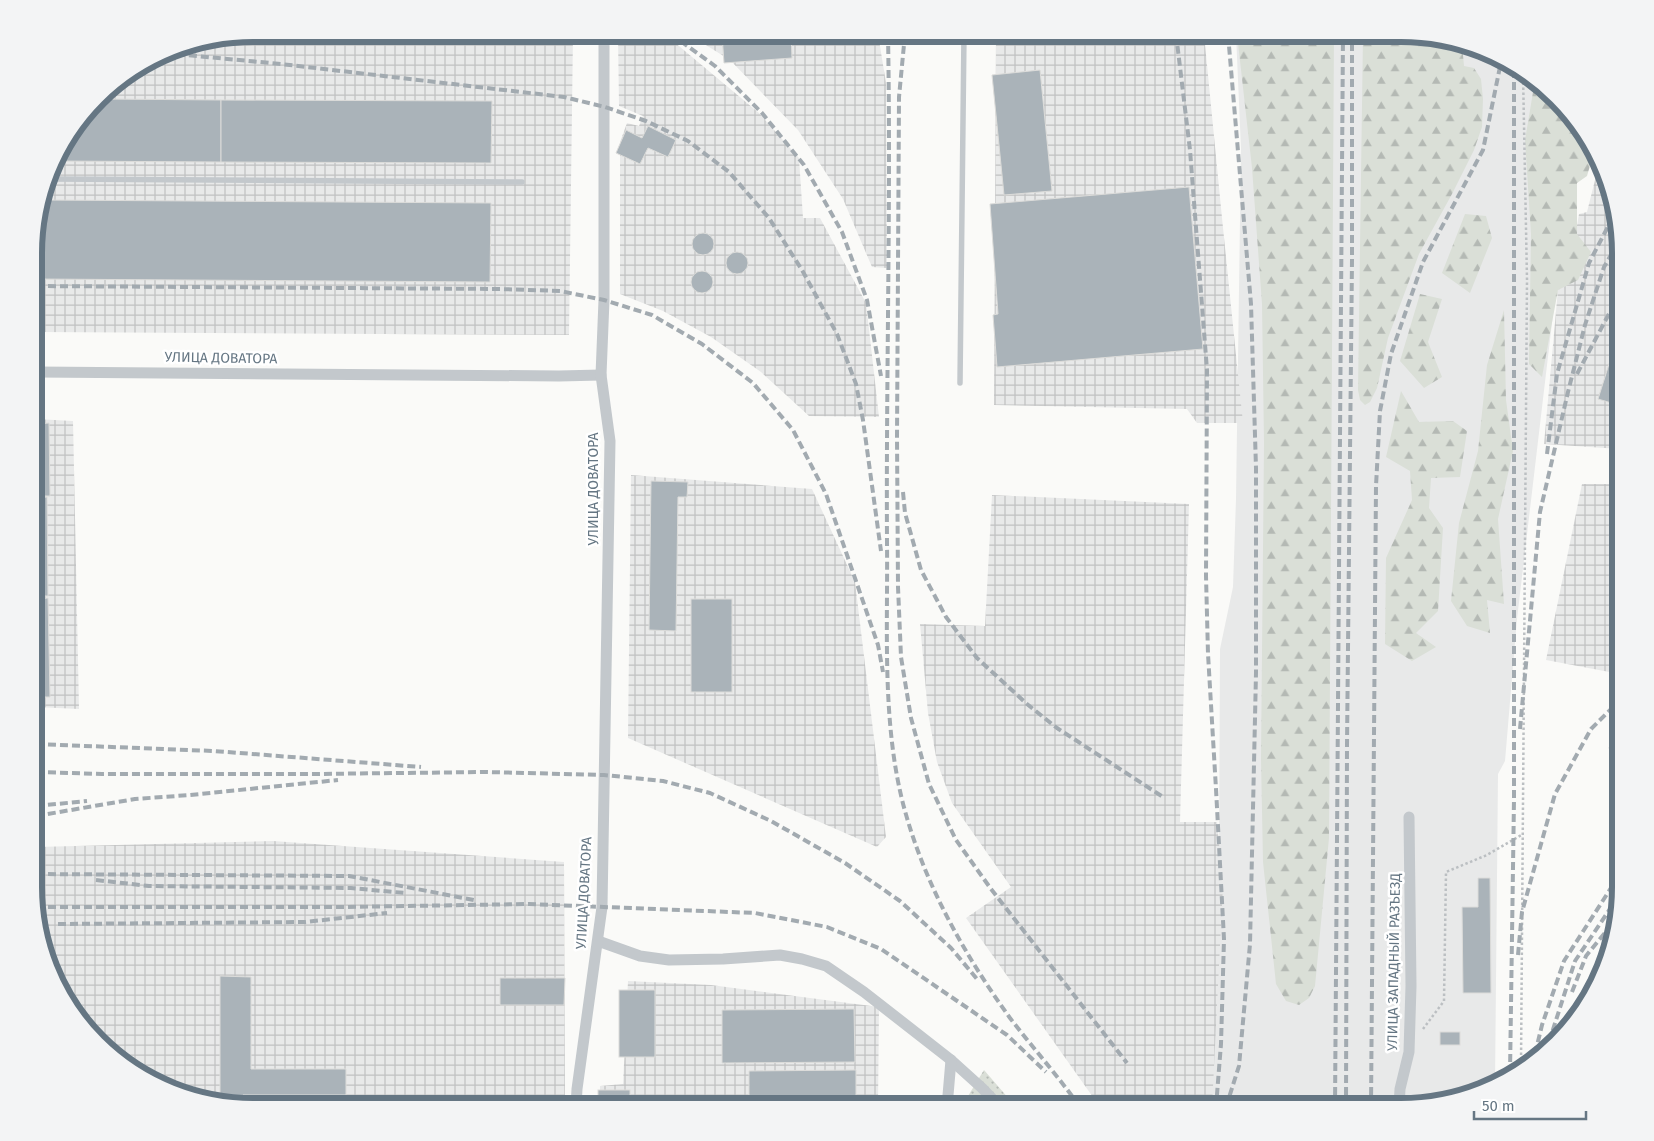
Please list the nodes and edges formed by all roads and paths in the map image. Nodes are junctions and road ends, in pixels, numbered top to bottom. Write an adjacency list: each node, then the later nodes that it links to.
1 (604, 42): 7 (street)
2 (964, 42): 8 (lane)
3 (1523, 82): 10 (path)
4 (57, 179): 5 (lane)
5 (522, 182)
6 (42, 372): 7 (street, УЛИЦА ДОВАТОРА)
7 (601, 375): 11 (street, УЛИЦА ДОВАТОРА)
8 (960, 383)
9 (1410, 817): 18 (street, УЛИЦА ЗАПАДНЫЙ РАЗЪЕЗД)
10 (1523, 834): 12 (path); 14 (path)
11 (598, 941): 13 (street); 15 (street, УЛИЦА ДОВАТОРА)
12 (1423, 1029)
13 (950, 1060): 16 (street); 17 (street)
14 (1521, 1061)
15 (576, 1098)
16 (948, 1098)
17 (991, 1098)
18 (1400, 1098)

